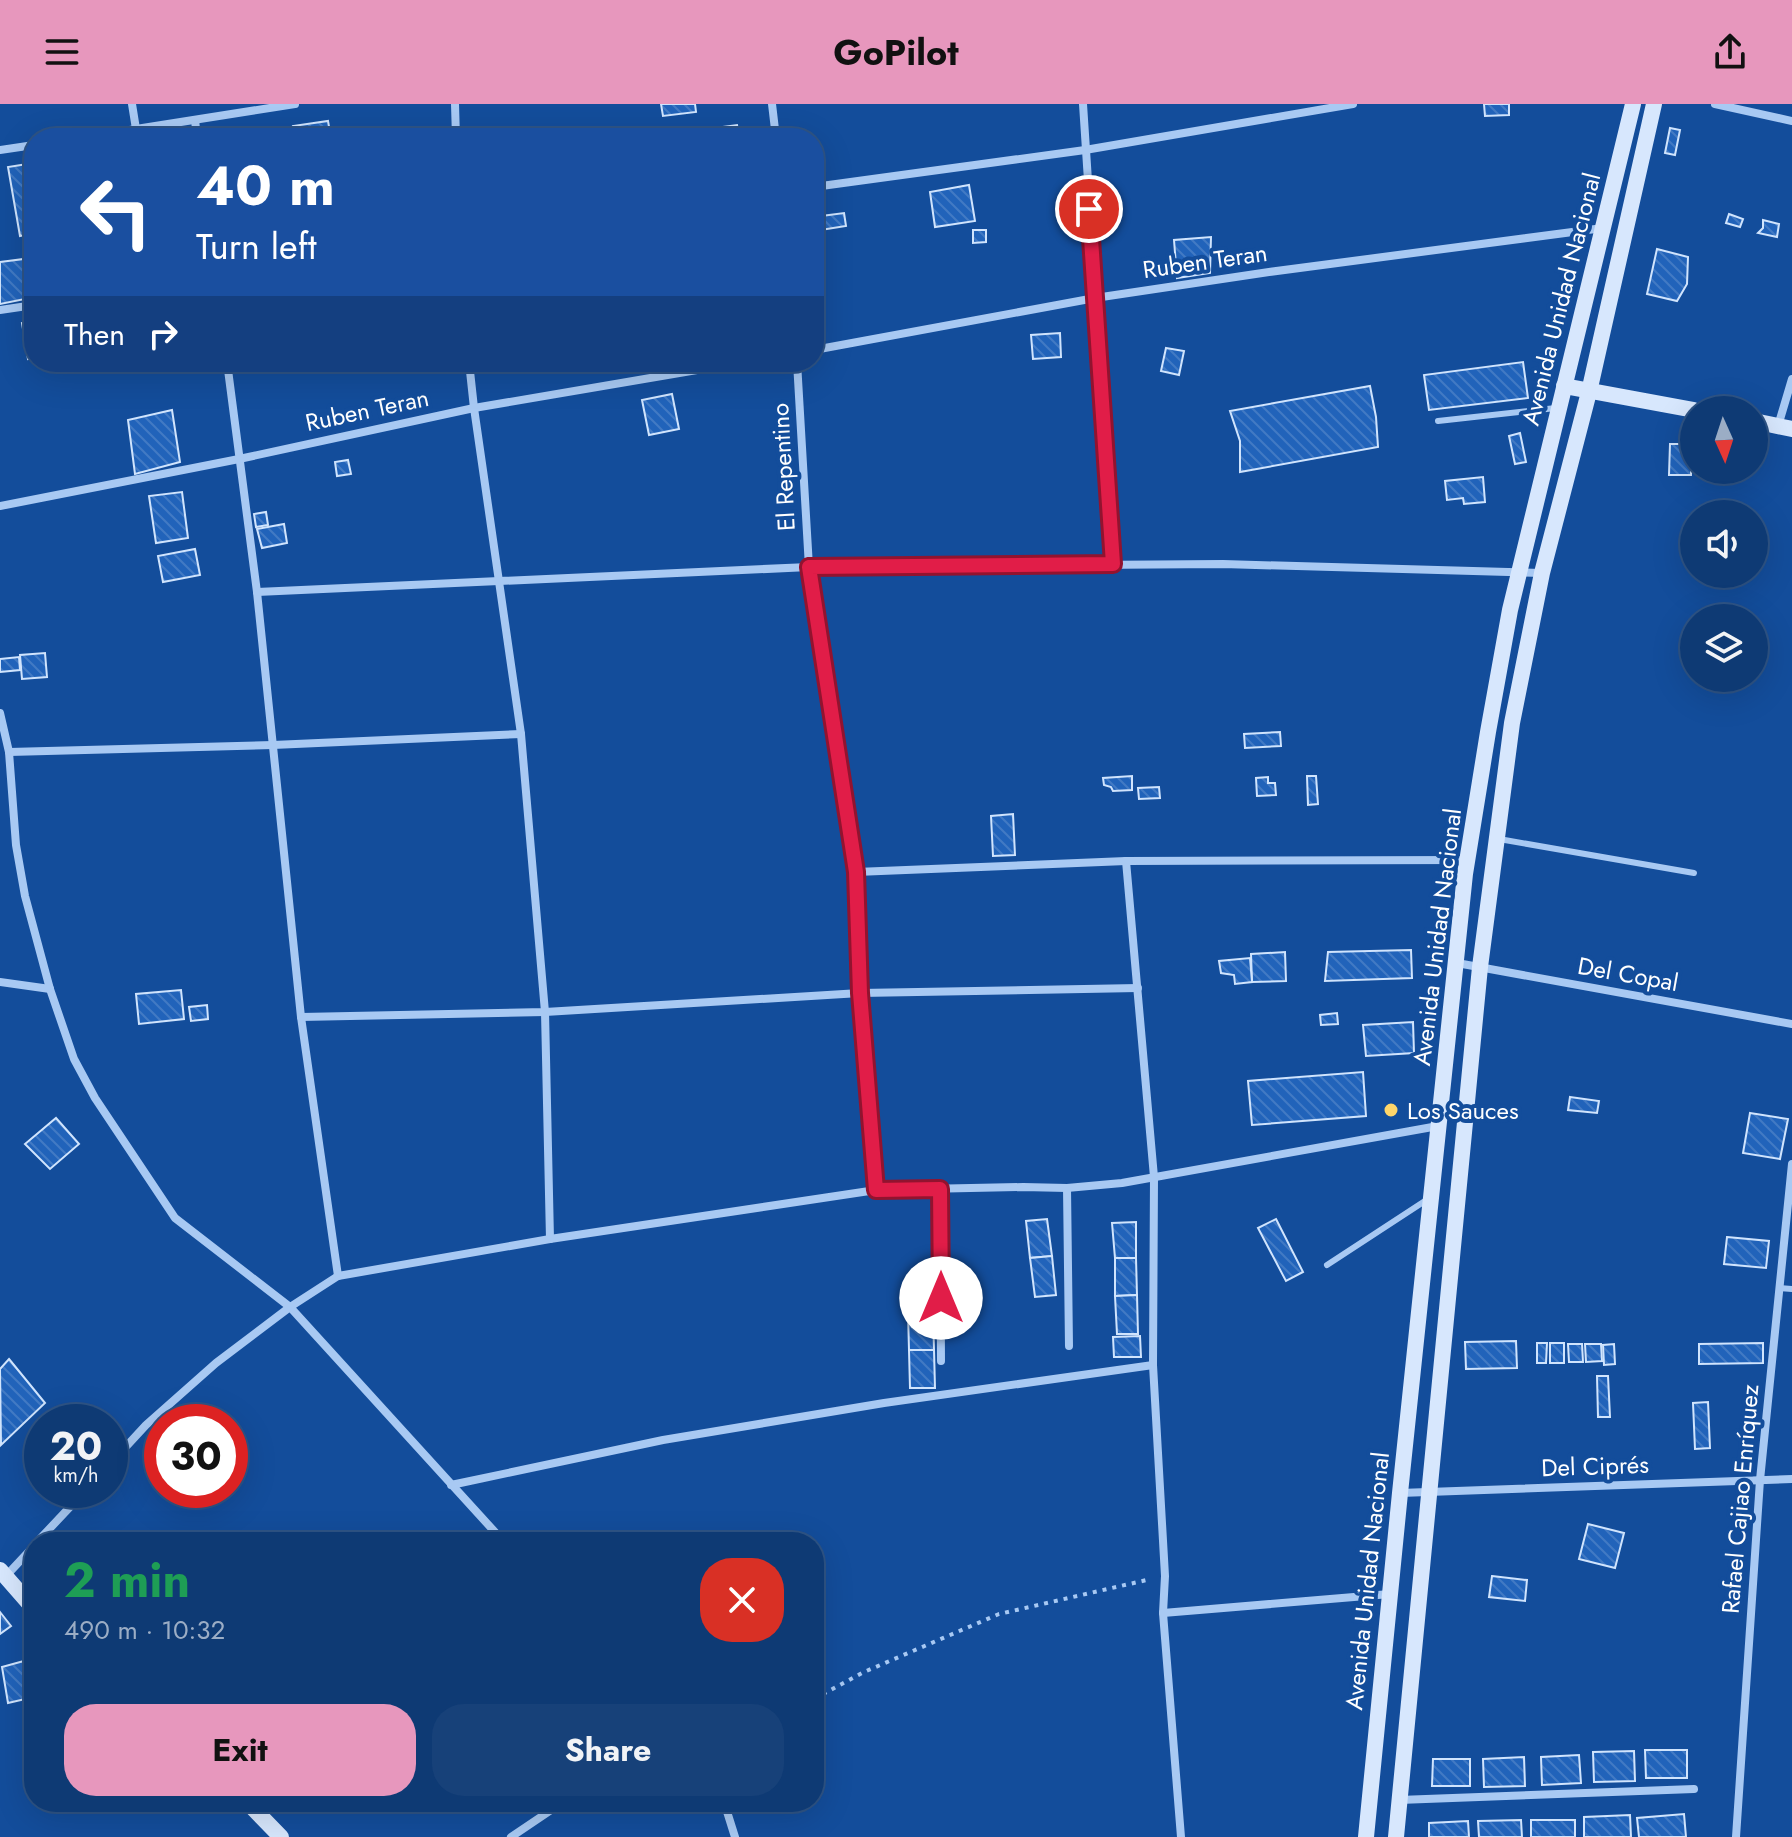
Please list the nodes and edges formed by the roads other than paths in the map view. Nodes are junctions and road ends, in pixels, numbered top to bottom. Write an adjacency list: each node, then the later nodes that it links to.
1 (132, 104): 12 (street)
2 (295, 104): 10 (street)
3 (455, 104): 15 (street)
4 (772, 104): 16 (street)
5 (1083, 104): 19 (street)
6 (1353, 104): 19 (street)
7 (1633, 104): 21 (main road, Avenida Unidad Nacional)
8 (1654, 104): 32 (main road, Avenida Unidad Nacional)
9 (1715, 104): 11 (street)
10 (195, 120): 13 (street); 14 (street)
11 (1792, 121)
12 (136, 128)
13 (143, 128)
14 (196, 128)
15 (456, 128)
16 (775, 128)
17 (24, 146): 18 (street)
18 (0, 150)
19 (1085, 150): 20 (street); 22 (street)
20 (824, 186)
21 (1604, 228): 22 (street, Ruben Teran); 31 (main road, Avenida Unidad Nacional)
22 (1095, 298): 25 (street, Ruben Teran); 40 (street)
23 (24, 306): 24 (street)
24 (0, 310)
25 (824, 348)
26 (228, 372): 38 (street)
27 (470, 372): 34 (street)
28 (685, 372): 34 (street, Ruben Teran)
29 (798, 372): 41 (street, El Repentino)
30 (1792, 379): 37 (street)
31 (1564, 386): 32 (main road); 33 (main road, Avenida Unidad Nacional)
32 (1589, 392): 35 (main road); 43 (main road, Avenida Unidad Nacional)
33 (1559, 407): 36 (lane); 42 (main road, Avenida Unidad Nacional)
34 (474, 408): 38 (street, Ruben Teran); 44 (street)
35 (1680, 408)
36 (1438, 421)
37 (1785, 427)
38 (239, 459): 39 (street, Ruben Teran); 45 (street)
39 (0, 506)
40 (1113, 564): 41 (street); 42 (street)
41 (809, 567): 44 (street); 53 (street, El Repentino)
42 (1519, 572): 43 (street); 51 (main road, Avenida Unidad Nacional)
43 (1542, 573): 50 (main road, Avenida Unidad Nacional)
44 (499, 579): 45 (street); 47 (street)
45 (257, 592): 48 (street)
46 (0, 713): 49 (street)
47 (521, 734): 48 (street); 61 (street)
48 (273, 745): 49 (street); 62 (street)
49 (9, 752): 59 (street)
50 (1496, 838): 54 (lane); 56 (main road, Avenida Unidad Nacional)
51 (1468, 860): 52 (street); 55 (main road, Avenida Unidad Nacional)
52 (1126, 861): 53 (street); 58 (street)
53 (856, 872): 60 (street, El Repentino)
54 (1694, 873)
55 (1457, 963): 56 (street, Del Copal); 64 (main road, Avenida Unidad Nacional)
56 (1480, 967): 63 (street, Del Copal); 84 (main road, Avenida Unidad Nacional)
57 (0, 982): 59 (street)
58 (1138, 988): 60 (street); 66 (street)
59 (50, 989): 76 (street)
60 (860, 993): 61 (street); 69 (street, El Repentino)
61 (545, 1012): 62 (street); 71 (street)
62 (301, 1017): 73 (street)
63 (1792, 1024)
64 (1439, 1126): 66 (street); 70 (main road, Avenida Unidad Nacional)
65 (1792, 1164): 74 (street, Rafael Cajiao Enríquez)
66 (1154, 1177): 67 (street); 79 (street)
67 (1067, 1188): 68 (street); 77 (street)
68 (940, 1189): 69 (street); 78 (street)
69 (876, 1190): 71 (street)
70 (1431, 1197): 72 (lane); 85 (main road, Avenida Unidad Nacional)
71 (550, 1239): 73 (street)
72 (1327, 1265)
73 (338, 1276): 76 (street)
74 (1779, 1288): 75 (lane); 82 (street, Rafael Cajiao Enríquez)
75 (1792, 1289)
76 (290, 1307): 80 (street); 83 (street)
77 (1069, 1346)
78 (941, 1361)
79 (1153, 1365): 83 (street); 93 (street)
80 (128, 1444)
81 (1792, 1479): 82 (street, Del Ciprés)
82 (1760, 1480): 84 (street, Del Ciprés); 105 (street, Rafael Cajiao Enríquez)
83 (451, 1485): 88 (street)
84 (1430, 1492): 85 (street, Del Ciprés); 95 (main road, Avenida Unidad Nacional)
85 (1400, 1493): 91 (main road, Avenida Unidad Nacional)
86 (69, 1508): 87 (street)
87 (47, 1532)
88 (495, 1532)
89 (24, 1555): 90 (street)
90 (2, 1574): 92 (main road)
91 (1390, 1594): 93 (street); 103 (main road, Avenida Unidad Nacional)
92 (24, 1598)
93 (1163, 1613): 102 (street)
94 (1694, 1789): 95 (street)
95 (1399, 1800): 104 (main road, Avenida Unidad Nacional)
96 (257, 1812): 99 (main road)
97 (548, 1812): 100 (street)
98 (727, 1812): 101 (street)
99 (281, 1837)
100 (511, 1837)
101 (735, 1837)
102 (1181, 1837)
103 (1366, 1837)
104 (1396, 1837)
105 (1736, 1837)

